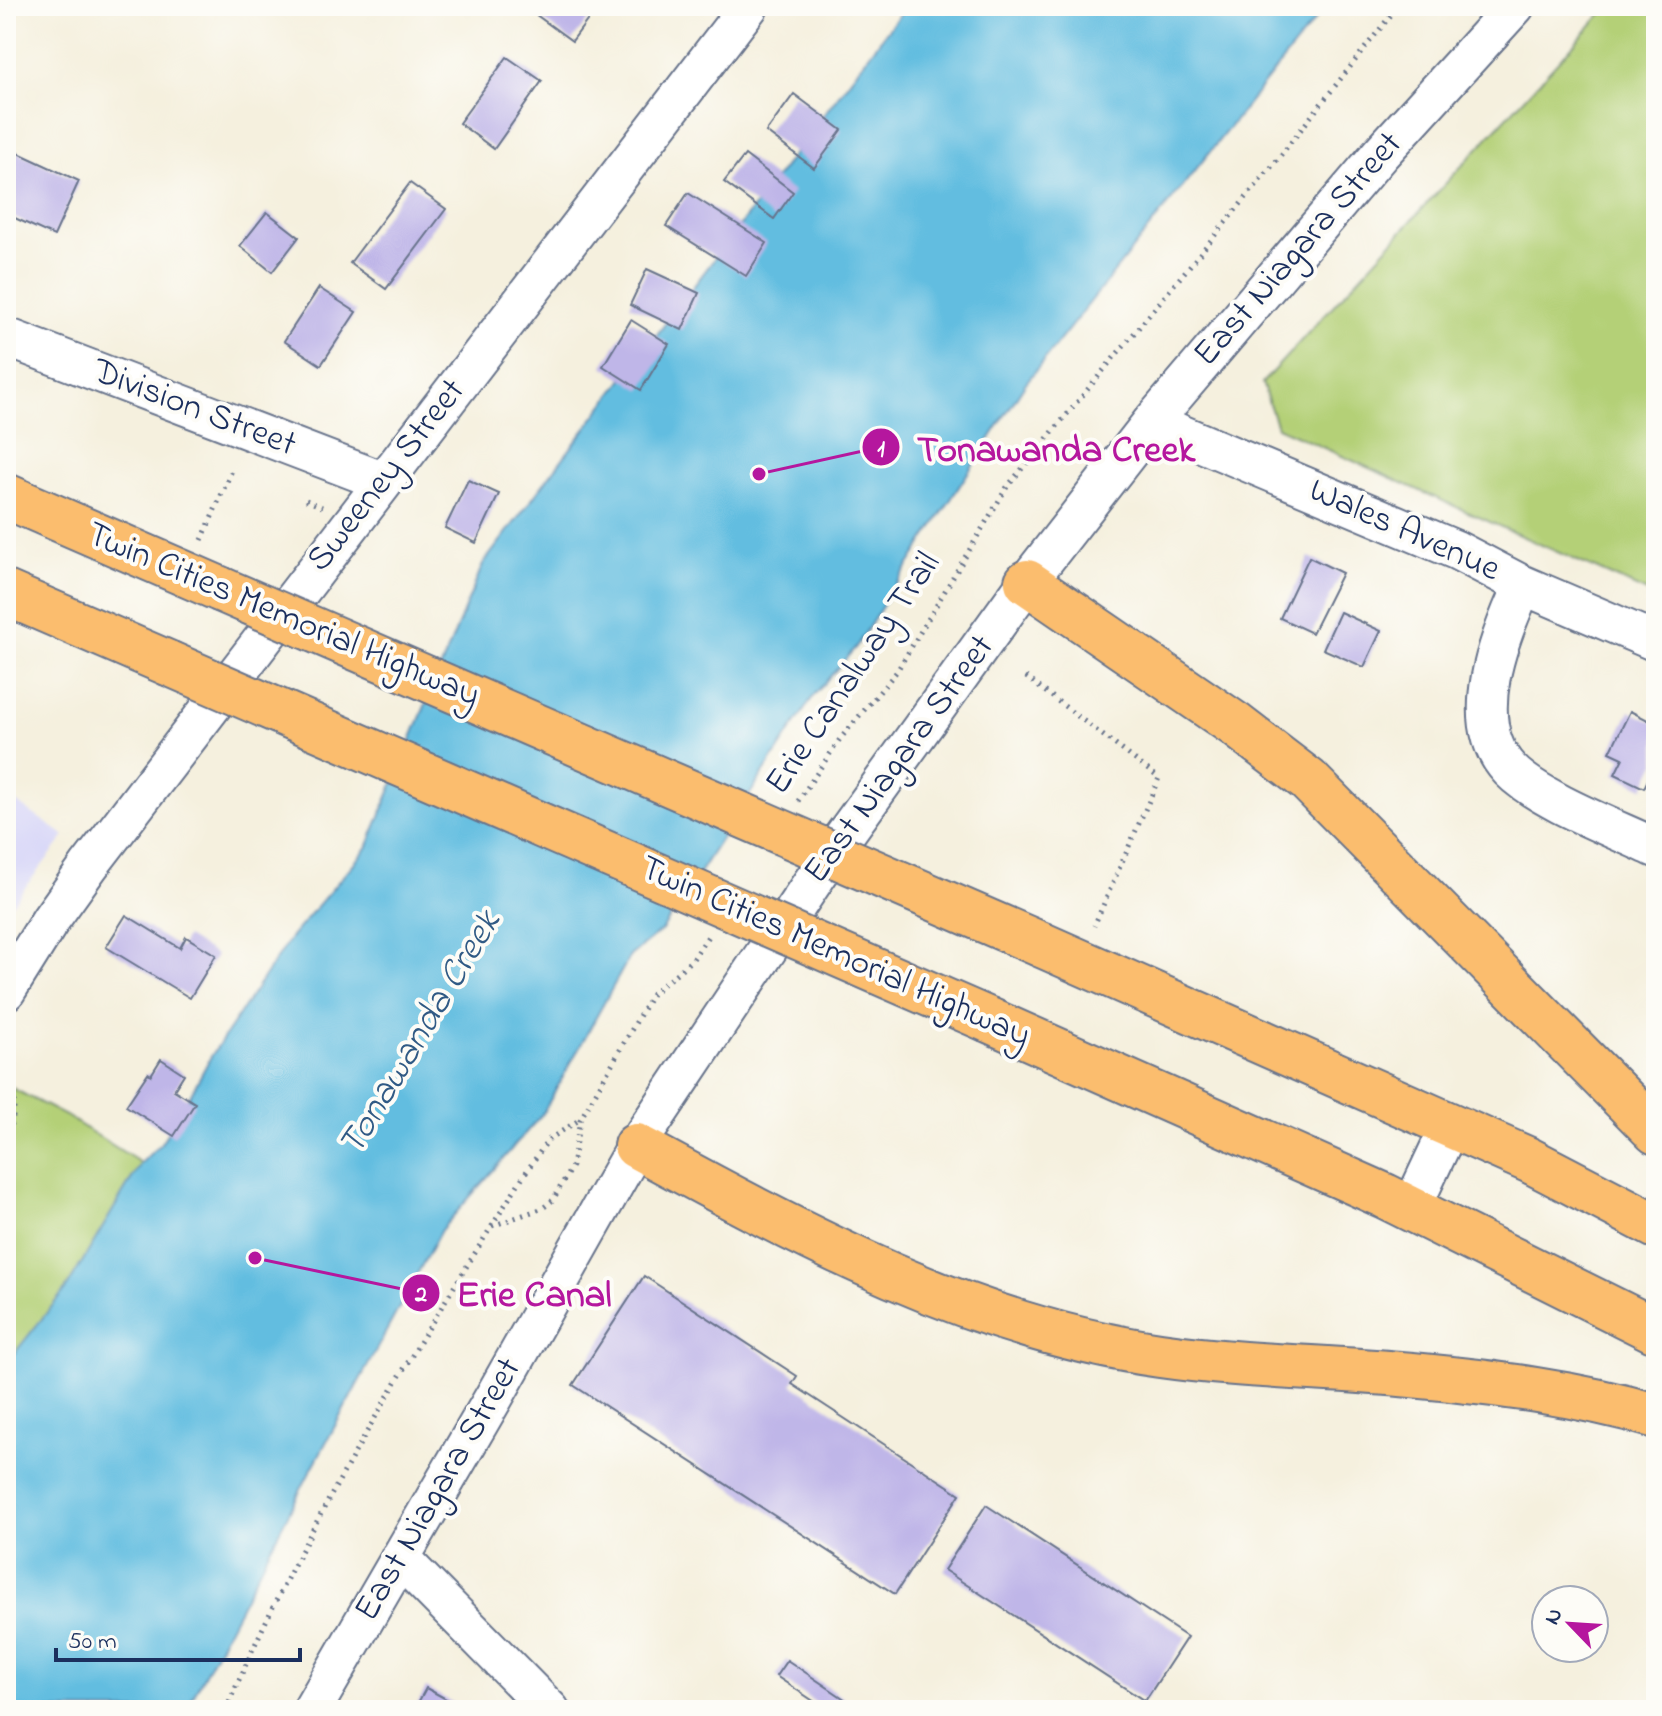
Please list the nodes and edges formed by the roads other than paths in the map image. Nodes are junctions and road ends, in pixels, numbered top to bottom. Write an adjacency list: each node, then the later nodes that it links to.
1 (749, 6): 5 (street, Sweeney Street)
2 (1515, 6): 4 (street, East Niagara Street)
3 (6, 337): 5 (street, Division Street)
4 (1152, 422): 7 (street, East Niagara Street); 8 (street, Wales Avenue)
5 (382, 481): 12 (street, Sweeney Street)
6 (6, 496): 13 (main road, Twin Cities Memorial Highway, bridge)
7 (1027, 582): 14 (main road); 15 (street, East Niagara Street)
8 (1523, 585): 10 (street, Wales Avenue); 11 (street)
9 (6, 593): 16 (main road, Twin Cities Memorial Highway, bridge)
10 (1656, 642)
11 (1656, 848)
12 (6, 991)
13 (1450, 1126): 16 (street); 17 (main road, Twin Cities Memorial Highway)
14 (1656, 1132)
15 (636, 1146): 19 (main road); 20 (street, East Niagara Street)
16 (1411, 1209): 18 (main road, Twin Cities Memorial Highway)
17 (1656, 1226)
18 (1656, 1331)
19 (1656, 1416)
20 (400, 1558): 21 (street, East Niagara Street); 22 (street)
21 (312, 1710)
22 (550, 1710)

